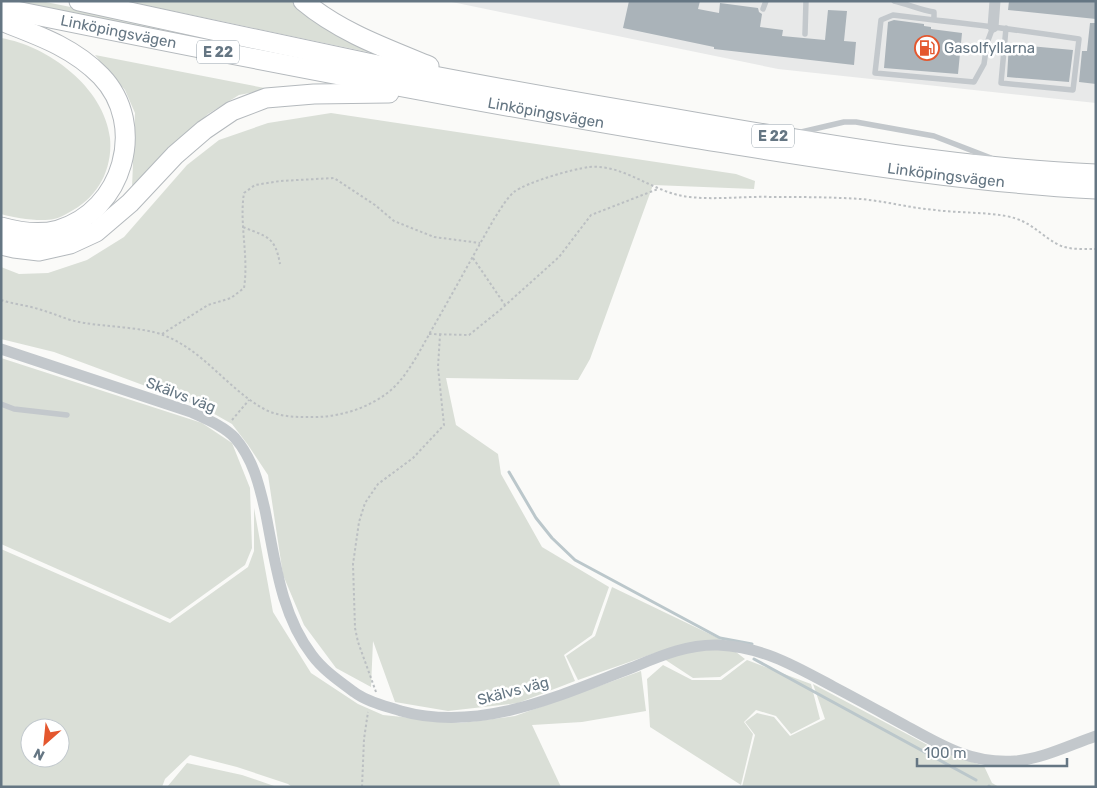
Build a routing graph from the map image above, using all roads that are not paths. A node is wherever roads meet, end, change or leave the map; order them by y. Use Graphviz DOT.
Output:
graph roads {
  1 [pos="79,1"];
  2 [pos="304,1"];
  3 [pos="766,1"];
  4 [pos="806,1"];
  5 [pos="894,1"];
  6 [pos="995,1"];
  7 [pos="1,8"];
  8 [pos="763,9"];
  9 [pos="894,15"];
  10 [pos="934,20"];
  11 [pos="1,21"];
  12 [pos="993,26"];
  13 [pos="1006,28"];
  14 [pos="805,34"];
  15 [pos="468,81"];
  16 [pos="435,94"];
  17 [pos="780,137"];
  18 [pos="1011,168"];
  19 [pos="1085,176"];
  20 [pos="1096,189"];
  21 [pos="1096,196"];
  22 [pos="1,227"];
  23 [pos="1,245"];
  24 [pos="1,348"];
  25 [pos="1,404"];
  26 [pos="67,415"];
  27 [pos="1096,736"];
  1 -- 15 [label="highway, Linköpingsvägen / E 22"];
  2 -- 15 [label="highway"];
  3 -- 8 [label="lane"];
  4 -- 14 [label="lane"];
  5 -- 9 [label="lane"];
  5 -- 10 [label="lane"];
  6 -- 12 [label="street"];
  7 -- 16 [label="highway, Linköpingsvägen / E 22"];
  9 -- 10 [label="lane"];
  9 -- 12 [label="lane"];
  10 -- 12 [label="lane"];
  11 -- 22 [label="highway"];
  12 -- 13 [label="lane"];
  13 -- 13 [label="lane"];
  15 -- 17 [label="highway, Linköpingsvägen / E 22"];
  16 -- 19 [label="highway, Linköpingsvägen / E 22"];
  16 -- 23 [label="highway"];
  17 -- 18 [label="highway, Linköpingsvägen / E 22"];
  17 -- 18 [label="lane"];
  18 -- 19 [label="highway, Linköpingsvägen / E 22"];
  19 -- 20 [label="highway, Linköpingsvägen / E 22"];
  19 -- 21 [label="lane"];
  24 -- 27 [label="street, Skälvs väg"];
  25 -- 26 [label="lane"];
}
